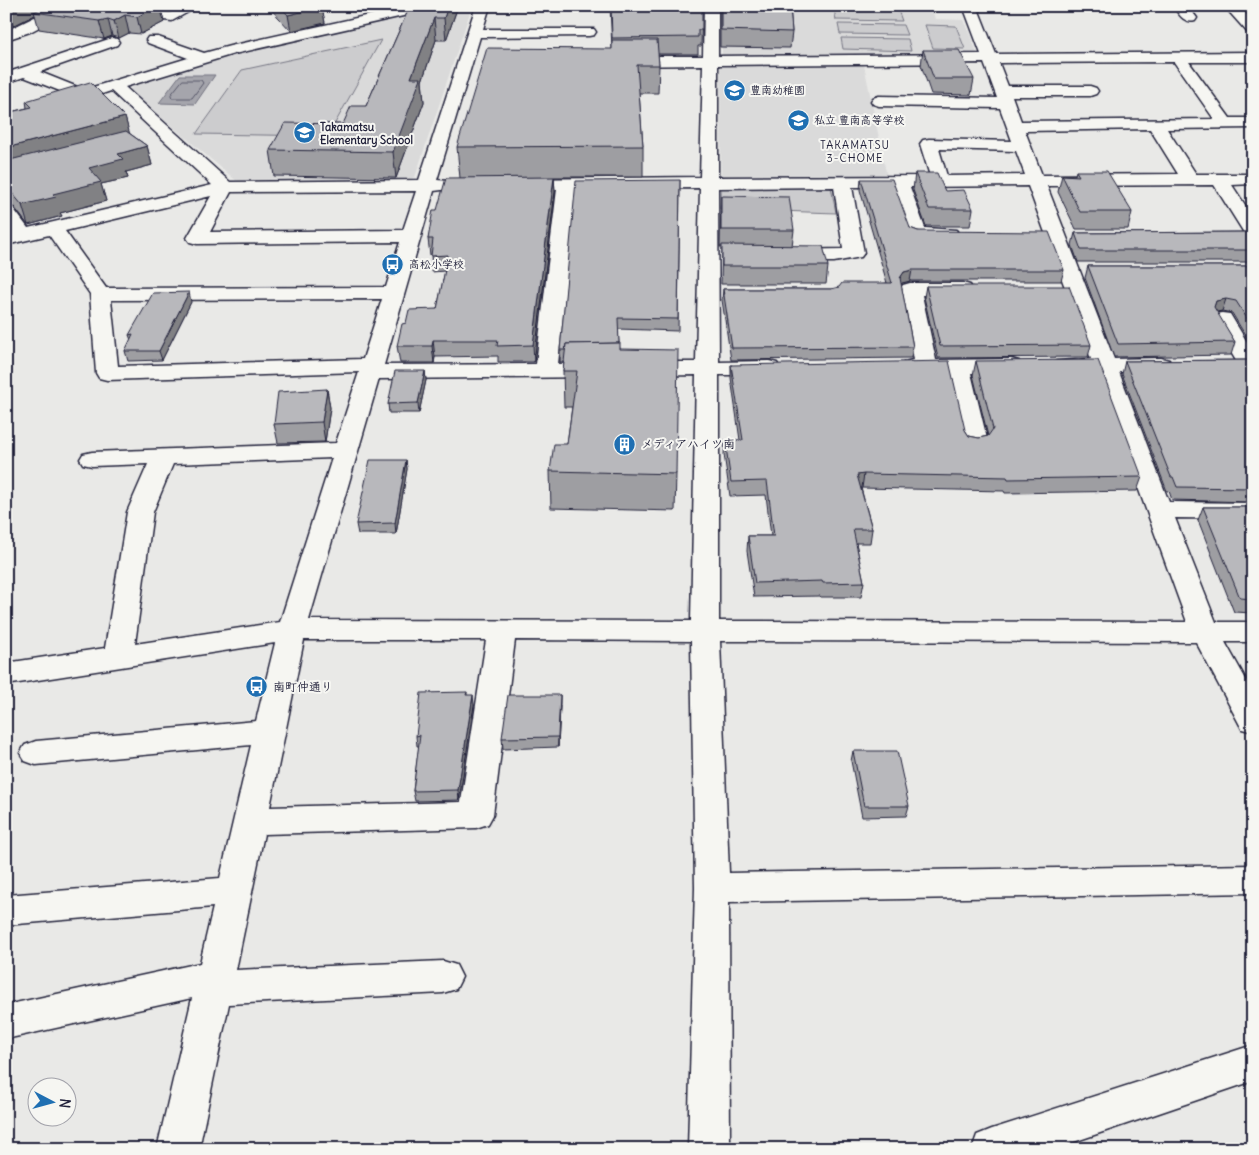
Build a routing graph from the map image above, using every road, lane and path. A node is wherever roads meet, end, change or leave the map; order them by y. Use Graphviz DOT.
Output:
graph roads {
  1 [pos="68,6"];
  2 [pos="77,6"];
  3 [pos="192,6"];
  4 [pos="430,6"];
  5 [pos="483,6"];
  6 [pos="711,6"];
  7 [pos="970,6"];
  8 [pos="1180,6"];
  9 [pos="1232,7"];
  10 [pos="1253,8"];
  11 [pos="142,14"];
  12 [pos="1190,18"];
  13 [pos="1253,30"];
  14 [pos="475,32"];
  15 [pos="589,32"];
  16 [pos="6,36"];
  17 [pos="152,40"];
  18 [pos="1253,57"];
  19 [pos="203,58"];
  20 [pos="1179,58"];
  21 [pos="991,60"];
  22 [pos="603,61"];
  23 [pos="712,61"];
  24 [pos="465,62"];
  25 [pos="485,62"];
  26 [pos="25,72"];
  27 [pos="6,78"];
  28 [pos="114,86"];
  29 [pos="1090,91"];
  30 [pos="84,95"];
  31 [pos="1004,97"];
  32 [pos="878,101"];
  33 [pos="58,103"];
  34 [pos="1225,123"];
  35 [pos="1253,123"];
  36 [pos="1155,124"];
  37 [pos="166,133"];
  38 [pos="1019,136"];
  39 [pos="147,138"];
  40 [pos="1190,179"];
  41 [pos="1219,179"];
  42 [pos="1253,179"];
  43 [pos="1036,180"];
  44 [pos="940,181"];
  45 [pos="842,182"];
  46 [pos="899,182"];
  47 [pos="710,183"];
  48 [pos="497,184"];
  49 [pos="567,184"];
  50 [pos="427,185"];
  51 [pos="457,185"];
  52 [pos="225,187"];
  53 [pos="6,212"];
  54 [pos="54,228"];
  55 [pos="1253,232"];
  56 [pos="965,234"];
  57 [pos="1032,234"];
  58 [pos="412,236"];
  59 [pos="15,237"];
  60 [pos="1066,237"];
  61 [pos="1232,237"];
  62 [pos="1253,237"];
  63 [pos="767,256"];
  64 [pos="978,289"];
  65 [pos="395,293"];
  66 [pos="100,294"];
  67 [pos="1222,318"];
  68 [pos="1220,364"];
  69 [pos="1251,364"];
  70 [pos="1182,365"];
  71 [pos="1105,366"];
  72 [pos="887,367"];
  73 [pos="926,367"];
  74 [pos="958,367"];
  75 [pos="371,368"];
  76 [pos="709,368"];
  77 [pos="788,368"];
  78 [pos="546,370"];
  79 [pos="976,443"];
  80 [pos="347,450"];
  81 [pos="163,457"];
  82 [pos="92,459"];
  83 [pos="1159,510"];
  84 [pos="1253,511"];
  85 [pos="292,630"];
  86 [pos="705,630"];
  87 [pos="502,631"];
  88 [pos="1205,632"];
  89 [pos="1253,632"];
  90 [pos="118,658"];
  91 [pos="6,674"];
  92 [pos="1253,721"];
  93 [pos="268,732"];
  94 [pos="36,753"];
  95 [pos="250,821"];
  96 [pos="1253,879"];
  97 [pos="712,888"];
  98 [pos="235,891"];
  99 [pos="6,910"];
  100 [pos="443,977"];
  101 [pos="215,982"];
  102 [pos="6,1022"];
  103 [pos="1253,1064"];
  104 [pos="178,1149"];
  105 [pos="709,1149"];
  106 [pos="992,1149"];
  1 -- 16 [label="street"];
  2 -- 11 [label="street"];
  3 -- 11 [label="street"];
  4 -- 19 [label="street"];
  5 -- 14 [label="street"];
  6 -- 23 [label="street"];
  7 -- 21 [label="street"];
  8 -- 12 [label="street"];
  9 -- 10 [label="street"];
  9 -- 13 [label="street"];
  11 -- 26 [label="street"];
  14 -- 15 [label="street"];
  14 -- 24 [label="street"];
  17 -- 19 [label="street"];
  18 -- 20 [label="street"];
  19 -- 28 [label="street"];
  20 -- 21 [label="street"];
  20 -- 34 [label="street"];
  21 -- 23 [label="street"];
  21 -- 31 [label="street"];
  22 -- 23 [label="street"];
  23 -- 47 [label="street"];
  24 -- 25 [label="street"];
  24 -- 50 [label="street"];
  26 -- 27 [label="street"];
  26 -- 30 [label="street"];
  28 -- 30 [label="street"];
  28 -- 37 [label="street"];
  29 -- 31 [label="street"];
  30 -- 33 [label="street"];
  31 -- 32 [label="street"];
  31 -- 38 [label="street"];
  34 -- 35 [label="street"];
  34 -- 36 [label="street"];
  36 -- 38 [label="street"];
  36 -- 40 [label="street"];
  37 -- 39 [label="street"];
  37 -- 52 [label="street"];
  38 -- 43 [label="street"];
  38 -- 44 [label="street"];
  40 -- 41 [label="street"];
  40 -- 43 [label="street"];
  41 -- 42 [label="street"];
  41 -- 55 [label="street"];
  43 -- 44 [label="street"];
  43 -- 60 [label="street"];
  44 -- 46 [label="street"];
  45 -- 46 [label="street"];
  45 -- 47 [label="street"];
  45 -- 63 [label="street"];
  46 -- 56 [label="street"];
  47 -- 49 [label="street"];
  47 -- 76 [label="street"];
  48 -- 49 [label="street"];
  49 -- 78 [label="street"];
  50 -- 51 [label="street"];
  50 -- 52 [label="street"];
  50 -- 58 [label="street"];
  52 -- 54 [label="street"];
  52 -- 58 [label="street"];
  53 -- 59 [label="street"];
  54 -- 59 [label="street"];
  54 -- 66 [label="street"];
  57 -- 60 [label="street"];
  58 -- 65 [label="street"];
  60 -- 71 [label="street"];
  61 -- 62 [label="street"];
  64 -- 73 [label="street"];
  65 -- 66 [label="street"];
  65 -- 75 [label="street"];
  66 -- 75 [label="street"];
  67 -- 69 [label="street"];
  68 -- 69 [label="street"];
  70 -- 71 [label="street"];
  71 -- 74 [label="street"];
  71 -- 83 [label="street"];
  72 -- 73 [label="street"];
  73 -- 74 [label="street"];
  74 -- 79 [label="street"];
  75 -- 78 [label="street"];
  75 -- 80 [label="street"];
  76 -- 77 [label="street"];
  76 -- 78 [label="street"];
  76 -- 86 [label="street"];
  80 -- 81 [label="street"];
  80 -- 85 [label="street"];
  81 -- 82 [label="street"];
  81 -- 90 [label="street"];
  83 -- 84 [label="street"];
  83 -- 88 [label="street"];
  85 -- 87 [label="street"];
  85 -- 90 [label="street"];
  85 -- 93 [label="street"];
  86 -- 87 [label="street"];
  86 -- 88 [label="street"];
  86 -- 97 [label="street"];
  87 -- 95 [label="street"];
  88 -- 89 [label="street"];
  88 -- 92 [label="street"];
  90 -- 91 [label="street"];
  93 -- 94 [label="street"];
  93 -- 95 [label="street"];
  95 -- 98 [label="street"];
  96 -- 97 [label="street"];
  97 -- 105 [label="street"];
  98 -- 99 [label="street"];
  98 -- 101 [label="street"];
  100 -- 101 [label="street"];
  101 -- 102 [label="street"];
  101 -- 104 [label="street"];
  103 -- 106 [label="street"];
}
